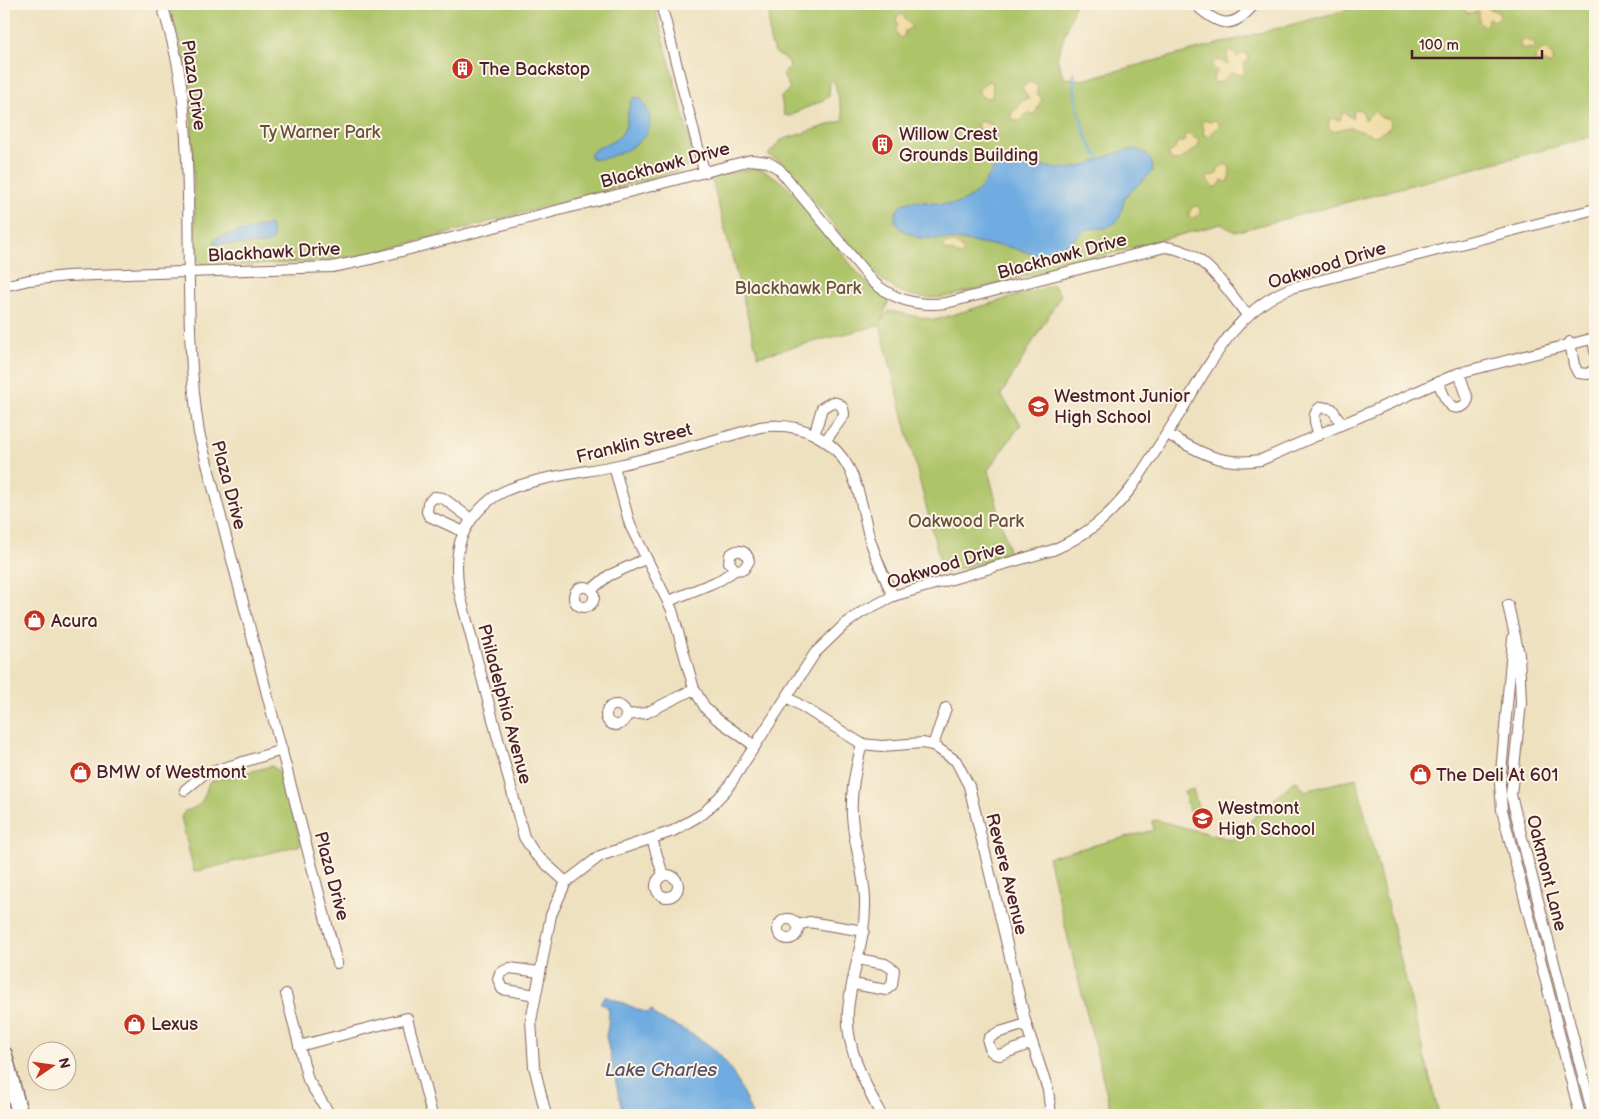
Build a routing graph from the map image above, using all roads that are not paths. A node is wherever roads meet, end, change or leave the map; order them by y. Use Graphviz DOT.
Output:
graph roads {
  1 [pos="162,4"];
  2 [pos="661,4"];
  3 [pos="1195,4"];
  4 [pos="1254,4"];
  5 [pos="704,172"];
  6 [pos="1595,209"];
  7 [pos="189,272"];
  8 [pos="4,286"];
  9 [pos="1247,315"];
  10 [pos="1594,338"];
  11 [pos="1570,342"];
  12 [pos="1595,351"];
  13 [pos="1595,369"];
  14 [pos="1458,373"];
  15 [pos="1438,382"];
  16 [pos="1342,424"];
  17 [pos="814,432"];
  18 [pos="1167,434"];
  19 [pos="1319,435"];
  20 [pos="826,440"];
  21 [pos="614,466"];
  22 [pos="471,519"];
  23 [pos="464,532"];
  24 [pos="645,559"];
  25 [pos="735,570"];
  26 [pos="592,590"];
  27 [pos="893,596"];
  28 [pos="669,601"];
  29 [pos="1508,604"];
  30 [pos="1513,634"];
  31 [pos="694,689"];
  32 [pos="786,697"];
  33 [pos="946,708"];
  34 [pos="626,715"];
  35 [pos="862,744"];
  36 [pos="933,745"];
  37 [pos="756,746"];
  38 [pos="282,750"];
  39 [pos="185,790"];
  40 [pos="652,839"];
  41 [pos="664,875"];
  42 [pos="566,882"];
  43 [pos="798,925"];
  44 [pos="864,931"];
  45 [pos="858,959"];
  46 [pos="337,963"];
  47 [pos="539,972"];
  48 [pos="853,984"];
  49 [pos="286,994"];
  50 [pos="535,995"];
  51 [pos="1026,1024"];
  52 [pos="1032,1043"];
  53 [pos="299,1046"];
  54 [pos="4,1054"];
  55 [pos="8,1088"];
  56 [pos="20,1115"];
  57 [pos="330,1115"];
  58 [pos="432,1115"];
  59 [pos="546,1115"];
  60 [pos="881,1115"];
  61 [pos="1050,1115"];
  62 [pos="1580,1115"];
  63 [pos="1593,1115"];
  1 -- 7 [label="street, Plaza Drive"];
  2 -- 5 [label="street"];
  3 -- 4 [label="street"];
  5 -- 7 [label="street, Blackhawk Drive"];
  5 -- 9 [label="street, Blackhawk Drive"];
  6 -- 9 [label="street, Oakwood Drive"];
  7 -- 8 [label="street, Blackhawk Drive"];
  7 -- 38 [label="street, Plaza Drive"];
  9 -- 18 [label="street, Oakwood Drive"];
  10 -- 11 [label="street"];
  10 -- 12 [label="street"];
  11 -- 13 [label="street"];
  11 -- 14 [label="street"];
  14 -- 15 [label="street"];
  14 -- 15 [label="street"];
  15 -- 16 [label="street"];
  16 -- 19 [label="street"];
  16 -- 19 [label="street"];
  17 -- 20 [label="street"];
  17 -- 20 [label="street"];
  17 -- 21 [label="street, Franklin Street"];
  18 -- 19 [label="street"];
  18 -- 27 [label="street, Oakwood Drive"];
  20 -- 27 [label="street"];
  21 -- 22 [label="street, Franklin Street"];
  21 -- 24 [label="street"];
  22 -- 23 [label="street, Philadelphia Avenue"];
  22 -- 23 [label="street"];
  23 -- 42 [label="street, Philadelphia Avenue"];
  24 -- 26 [label="street"];
  24 -- 28 [label="street"];
  25 -- 28 [label="street"];
  27 -- 32 [label="street, Oakwood Drive"];
  28 -- 31 [label="street"];
  29 -- 30 [label="street, Oakmont Lane"];
  30 -- 62 [label="street, Oakmont Lane"];
  30 -- 63 [label="street, Oakmont Lane"];
  31 -- 34 [label="street"];
  31 -- 37 [label="street"];
  32 -- 35 [label="street"];
  32 -- 37 [label="street, Oakwood Drive"];
  33 -- 36 [label="street"];
  35 -- 36 [label="street"];
  35 -- 44 [label="street"];
  36 -- 51 [label="street, Revere Avenue"];
  37 -- 40 [label="street, Oakwood Drive"];
  38 -- 39 [label="street"];
  38 -- 46 [label="street, Plaza Drive"];
  40 -- 41 [label="street"];
  40 -- 42 [label="street, Oakwood Drive"];
  42 -- 47 [label="street, Oakwood Drive"];
  43 -- 44 [label="street"];
  44 -- 45 [label="street"];
  45 -- 48 [label="street"];
  45 -- 48 [label="street"];
  47 -- 50 [label="street, Oakwood Drive"];
  47 -- 50 [label="street"];
  48 -- 60 [label="street"];
  49 -- 53 [label="street"];
  50 -- 59 [label="street, Oakwood Drive"];
  51 -- 52 [label="street, Revere Avenue"];
  51 -- 52 [label="street"];
  52 -- 61 [label="street, Revere Avenue"];
  53 -- 57 [label="street"];
  53 -- 58 [label="street"];
  54 -- 55 [label="main road"];
  55 -- 56 [label="main road"];
}
